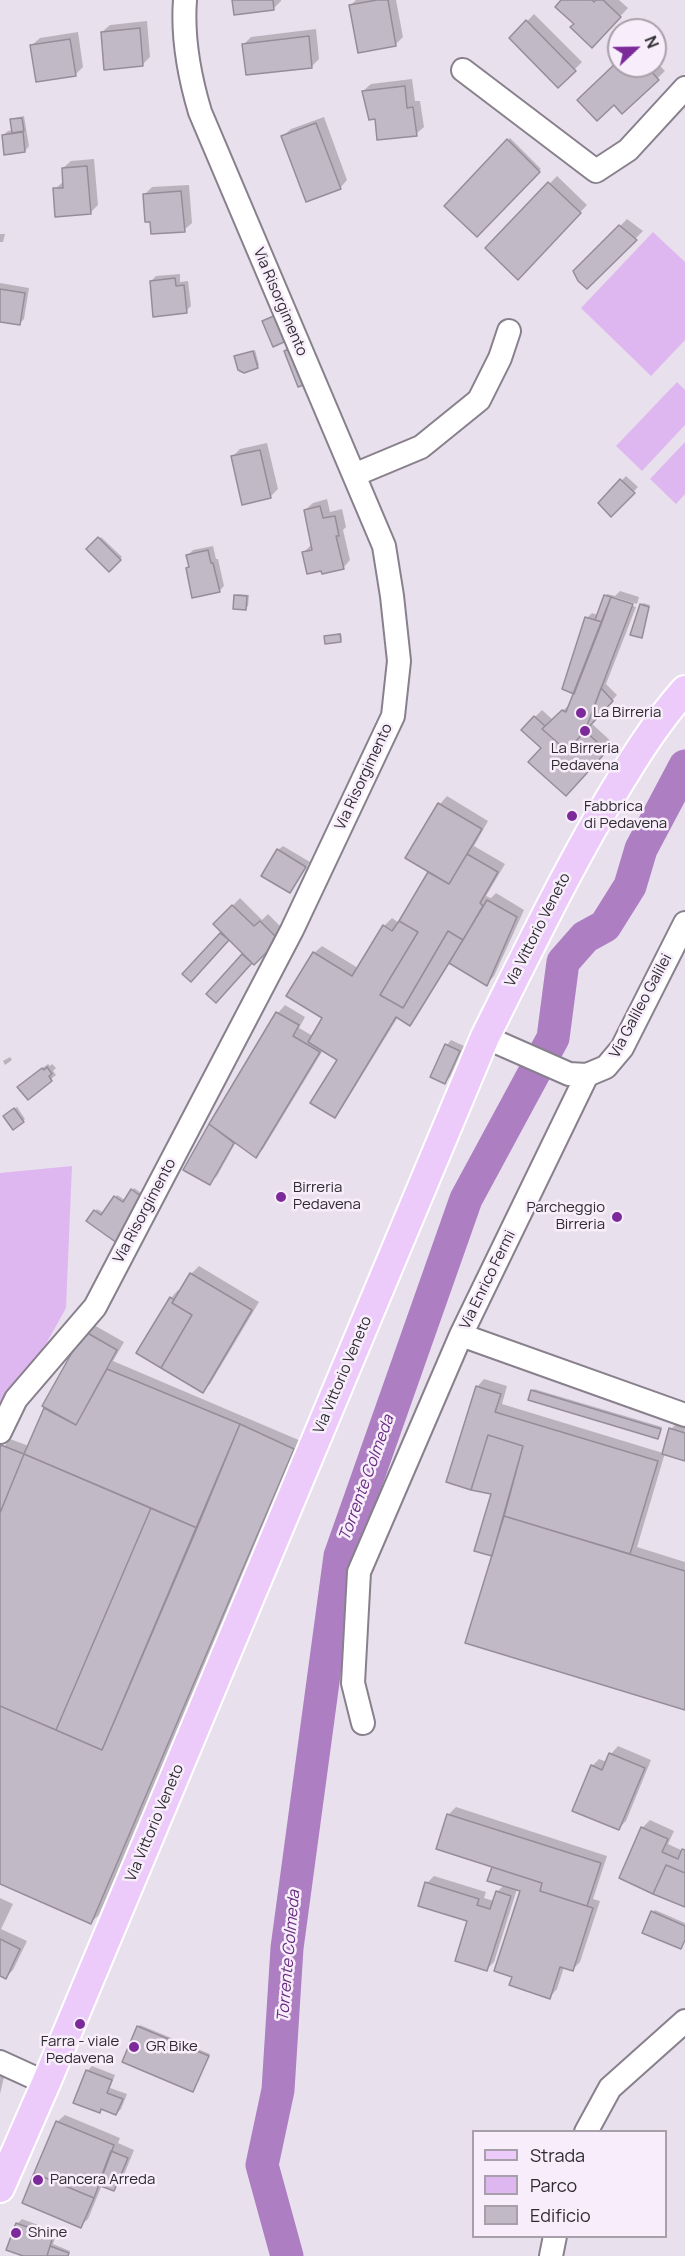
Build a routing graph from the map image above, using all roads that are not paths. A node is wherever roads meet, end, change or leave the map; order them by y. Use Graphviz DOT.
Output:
graph roads {
  1 [pos="185,0"];
  2 [pos="463,70"];
  3 [pos="685,88"];
  4 [pos="509,332"];
  5 [pos="354,476"];
  6 [pos="685,690"];
  7 [pos="685,923"];
  8 [pos="485,1037"];
  9 [pos="578,1075"];
  10 [pos="461,1335"];
  11 [pos="685,1415"];
  12 [pos="0,1432"];
  13 [pos="363,1723"];
  14 [pos="685,2021"];
  15 [pos="0,2062"];
  16 [pos="46,2083"];
  17 [pos="587,2130"];
  18 [pos="0,2188"];
  19 [pos="555,2238"];
  20 [pos="551,2256"];
  1 -- 5 [label="street, Via Risorgimento"];
  2 -- 3 [label="street"];
  4 -- 5 [label="street"];
  5 -- 12 [label="street, Via Risorgimento"];
  6 -- 8 [label="main road, Via Vittorio Veneto"];
  7 -- 9 [label="street, Via Galileo Galilei"];
  8 -- 9 [label="street"];
  8 -- 16 [label="main road, Via Vittorio Veneto"];
  9 -- 10 [label="street, Via Enrico Fermi"];
  10 -- 11 [label="street, Via Enrico Fermi"];
  10 -- 13 [label="street"];
  14 -- 17 [label="street"];
  15 -- 16 [label="street"];
  16 -- 18 [label="main road, Via Vittorio Veneto"];
  19 -- 20 [label="street"];
}
